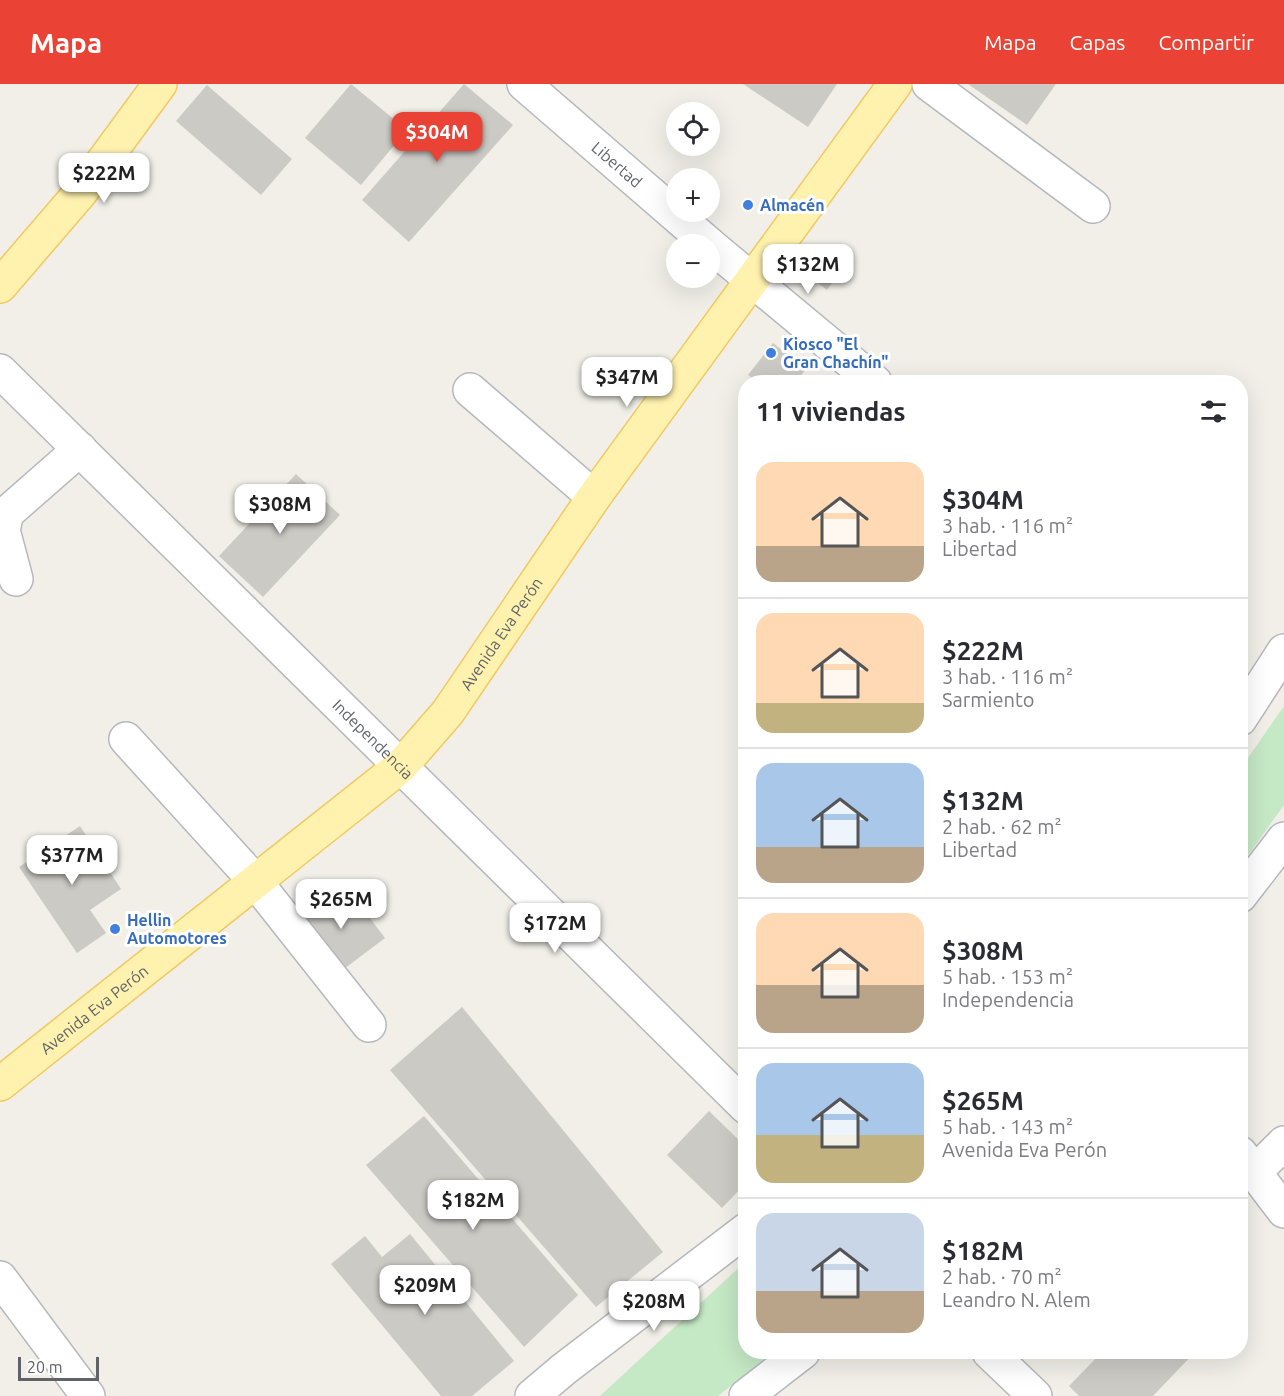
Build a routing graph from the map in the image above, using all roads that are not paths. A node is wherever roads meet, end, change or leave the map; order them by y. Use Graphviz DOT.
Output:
graph roads {
  1 [pos="160,84"];
  2 [pos="524,84"];
  3 [pos="895,84"];
  4 [pos="929,84"];
  5 [pos="1093,206"];
  6 [pos="696,234"];
  7 [pos="720,255"];
  8 [pos="750,281"];
  9 [pos="0,286"];
  10 [pos="0,371"];
  11 [pos="866,375"];
  12 [pos="470,390"];
  13 [pos="80,449"];
  14 [pos="594,497"];
  15 [pos="16,579"];
  16 [pos="1284,651"];
  17 [pos="1248,696"];
  18 [pos="126,739"];
  19 [pos="401,766"];
  20 [pos="1284,839"];
  21 [pos="255,881"];
  22 [pos="1248,886"];
  23 [pos="369,1025"];
  24 [pos="0,1084"];
  25 [pos="738,1099"];
  26 [pos="1284,1143"];
  27 [pos="1248,1162"];
  28 [pos="1284,1211"];
  29 [pos="738,1236"];
  30 [pos="0,1278"];
  31 [pos="794,1359"];
  32 [pos="996,1359"];
  33 [pos="88,1396"];
  34 [pos="532,1396"];
  35 [pos="746,1396"];
  36 [pos="1035,1396"];
  1 -- 9 [label="main road"];
  2 -- 6 [label="street, Libertad"];
  3 -- 8 [label="main road, Avenida Eva Perón"];
  4 -- 5 [label="street"];
  7 -- 8 [label="street, Libertad"];
  8 -- 11 [label="street, Libertad"];
  8 -- 14 [label="main road, Avenida Eva Perón"];
  10 -- 13 [label="street, Independencia"];
  12 -- 14 [label="street"];
  13 -- 15 [label="street"];
  13 -- 19 [label="street, Independencia"];
  14 -- 19 [label="main road, Avenida Eva Perón"];
  16 -- 17 [label="street"];
  18 -- 21 [label="street"];
  19 -- 21 [label="main road, Avenida Eva Perón"];
  19 -- 25 [label="street, Independencia"];
  20 -- 22 [label="street"];
  21 -- 23 [label="street"];
  21 -- 24 [label="main road, Avenida Eva Perón"];
  26 -- 27 [label="street"];
  27 -- 28 [label="street"];
  29 -- 34 [label="street"];
  30 -- 33 [label="street"];
  31 -- 35 [label="street"];
  32 -- 36 [label="street"];
}
